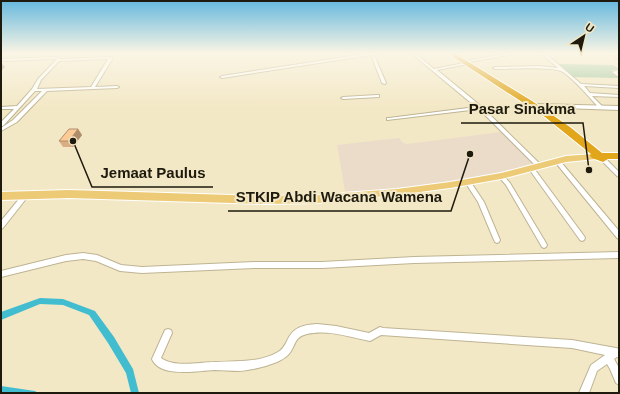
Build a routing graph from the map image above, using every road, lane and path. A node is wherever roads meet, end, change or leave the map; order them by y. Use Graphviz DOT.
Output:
graph roads {
  1 [pos="47,71"];
  2 [pos="103,71"];
  3 [pos="258,71"];
  4 [pos="378,71"];
  5 [pos="435,71"];
  6 [pos="481,71"];
  7 [pos="564,71"];
  8 [pos="222,77"];
  9 [pos="384,83"];
  10 [pos="580,85"];
  11 [pos="619,86"];
  12 [pos="117,87"];
  13 [pos="92,88"];
  14 [pos="34,90"];
  15 [pos="45,90"];
  16 [pos="589,94"];
  17 [pos="377,96"];
  18 [pos="619,96"];
  19 [pos="343,98"];
  20 [pos="535,106"];
  21 [pos="18,107"];
  22 [pos="1,108"];
  23 [pos="480,108"];
  24 [pos="602,108"];
  25 [pos="619,108"];
  26 [pos="388,119"];
  27 [pos="1,125"];
  28 [pos="1,130"];
  29 [pos="619,156"];
  30 [pos="598,157"];
  31 [pos="619,159"];
  32 [pos="558,162"];
  33 [pos="535,167"];
  34 [pos="619,175"];
  35 [pos="501,176"];
  36 [pos="468,182"];
  37 [pos="26,195"];
  38 [pos="1,196"];
  39 [pos="1,226"];
  40 [pos="619,236"];
  41 [pos="582,238"];
  42 [pos="497,240"];
  43 [pos="544,246"];
  44 [pos="619,255"];
  45 [pos="1,274"];
  46 [pos="168,333"];
  47 [pos="618,352"];
  48 [pos="608,358"];
  49 [pos="619,380"];
  50 [pos="584,393"];
  1 -- 14 [label="street"];
  2 -- 13 [label="street"];
  3 -- 8 [label="street"];
  4 -- 9 [label="street"];
  5 -- 23 [label="street"];
  6 -- 20 [label="highway"];
  7 -- 10 [label="street"];
  10 -- 11 [label="street"];
  10 -- 16 [label="street"];
  12 -- 13 [label="street"];
  13 -- 15 [label="street"];
  14 -- 15 [label="street"];
  14 -- 21 [label="street"];
  15 -- 28 [label="street"];
  16 -- 18 [label="street"];
  16 -- 24 [label="street"];
  17 -- 19 [label="street"];
  20 -- 24 [label="main road"];
  20 -- 30 [label="highway"];
  21 -- 22 [label="street"];
  21 -- 27 [label="street"];
  23 -- 26 [label="street"];
  23 -- 33 [label="street"];
  24 -- 25 [label="main road"];
  29 -- 30 [label="highway"];
  30 -- 31 [label="highway"];
  30 -- 32 [label="main road"];
  30 -- 34 [label="street"];
  32 -- 33 [label="main road"];
  32 -- 40 [label="street"];
  33 -- 35 [label="main road"];
  33 -- 41 [label="street"];
  35 -- 36 [label="main road"];
  35 -- 43 [label="street"];
  36 -- 37 [label="main road"];
  36 -- 42 [label="street"];
  37 -- 38 [label="main road"];
  37 -- 39 [label="street"];
  44 -- 45 [label="street"];
  46 -- 47 [label="street"];
  47 -- 48 [label="street"];
  48 -- 49 [label="street"];
  48 -- 50 [label="street"];
}
